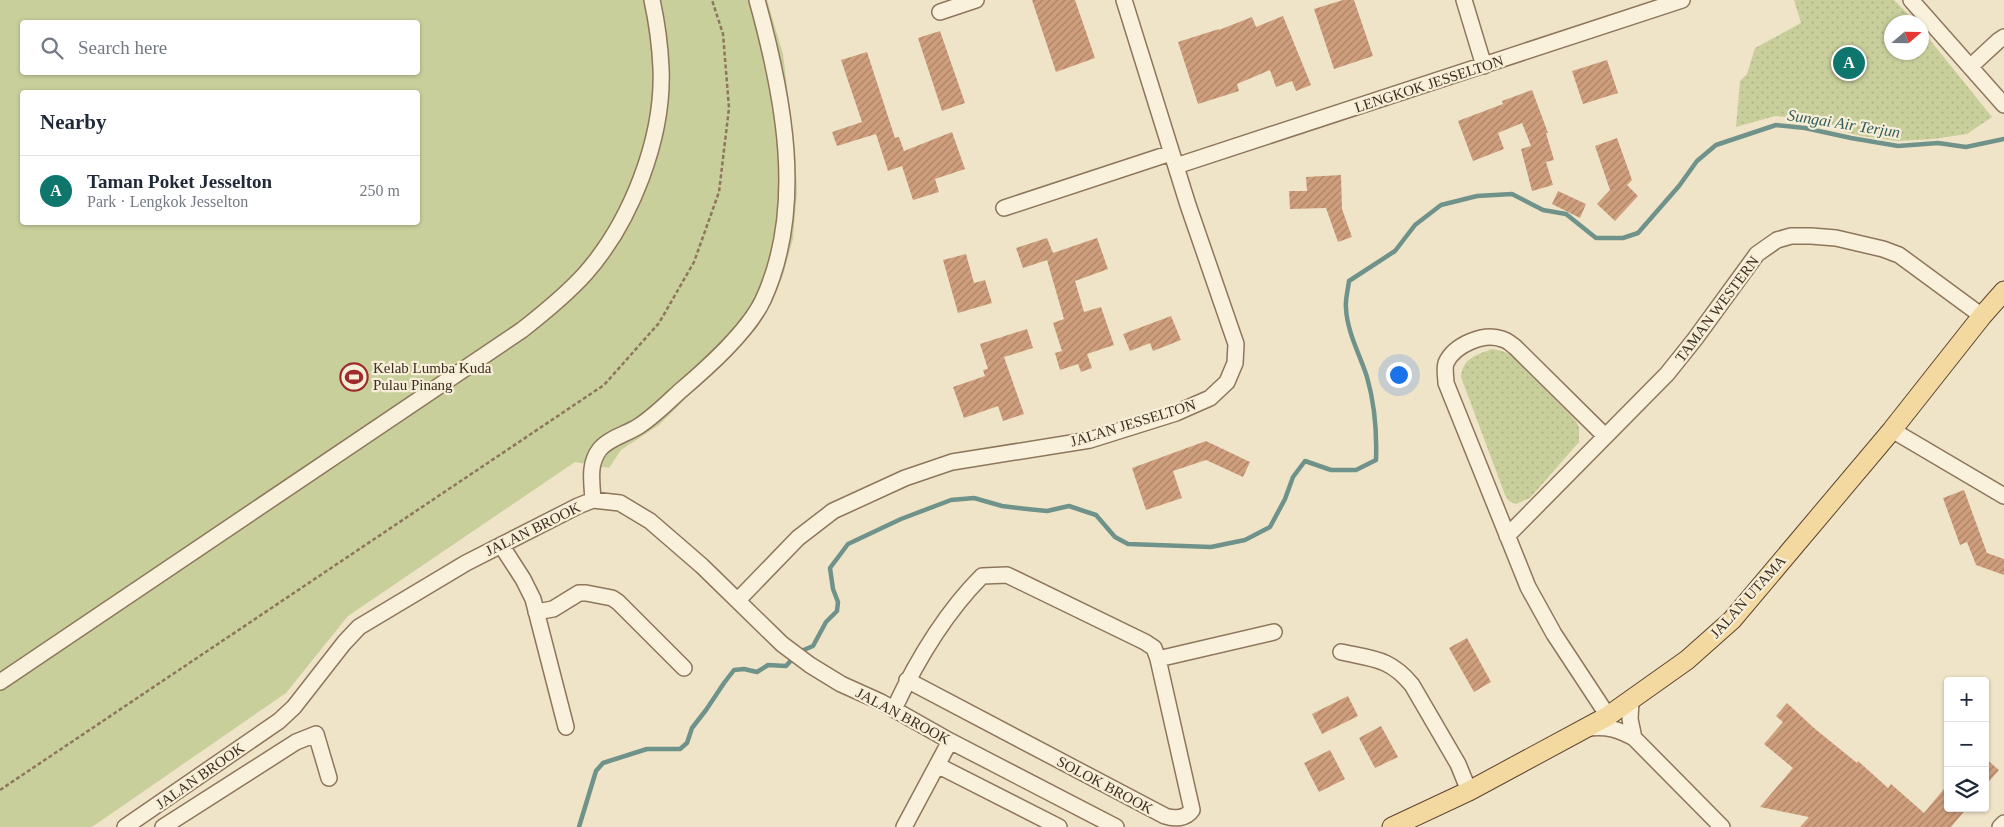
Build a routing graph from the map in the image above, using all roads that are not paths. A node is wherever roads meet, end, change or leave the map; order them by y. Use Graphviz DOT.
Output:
graph roads {
  1 [pos="652,0"];
  2 [pos="757,0"];
  3 [pos="976,0"];
  4 [pos="1124,0"];
  5 [pos="1464,0"];
  6 [pos="1682,0"];
  7 [pos="1913,1"];
  8 [pos="940,12"];
  9 [pos="2004,37"];
  10 [pos="1484,66"];
  11 [pos="1970,67"];
  12 [pos="2004,105"];
  13 [pos="1174,160"];
  14 [pos="1004,208"];
  15 [pos="2004,291"];
  16 [pos="1982,316"];
  17 [pos="1892,430"];
  18 [pos="1605,436"];
  19 [pos="2004,496"];
  20 [pos="593,500"];
  21 [pos="1507,536"];
  22 [pos="501,545"];
  23 [pos="738,600"];
  24 [pos="536,612"];
  25 [pos="1274,632"];
  26 [pos="1341,652"];
  27 [pos="1158,659"];
  28 [pos="684,668"];
  29 [pos="907,680"];
  30 [pos="0,682"];
  31 [pos="1631,701"];
  32 [pos="894,709"];
  33 [pos="1608,716"];
  34 [pos="566,727"];
  35 [pos="1586,728"];
  36 [pos="1634,738"];
  37 [pos="950,741"];
  38 [pos="937,765"];
  39 [pos="330,778"];
  40 [pos="1469,791"];
  41 [pos="2004,823"];
  42 [pos="125,827"];
  43 [pos="163,827"];
  44 [pos="904,827"];
  45 [pos="1059,827"];
  46 [pos="1116,827"];
  47 [pos="1392,827"];
  48 [pos="1722,827"];
  49 [pos="2000,827"];
  1 -- 30 [label="street"];
  2 -- 20 [label="street"];
  3 -- 8 [label="street"];
  4 -- 13 [label="street, JALAN JESSELTON"];
  5 -- 10 [label="street"];
  6 -- 10 [label="street, LENGKOK JESSELTON"];
  7 -- 11 [label="street"];
  9 -- 11 [label="street"];
  10 -- 13 [label="street, LENGKOK JESSELTON"];
  11 -- 12 [label="street"];
  13 -- 14 [label="street, LENGKOK JESSELTON"];
  13 -- 23 [label="street, JALAN JESSELTON"];
  15 -- 16 [label="main road, JALAN UTAMA"];
  16 -- 17 [label="main road, JALAN UTAMA"];
  16 -- 18 [label="street, TAMAN WESTERN"];
  17 -- 19 [label="street"];
  17 -- 31 [label="main road, JALAN UTAMA"];
  18 -- 21 [label="street, TAMAN WESTERN"];
  18 -- 21 [label="street"];
  20 -- 22 [label="street, JALAN BROOK"];
  20 -- 23 [label="street, JALAN BROOK"];
  21 -- 33 [label="street"];
  22 -- 24 [label="street"];
  22 -- 42 [label="street, JALAN BROOK"];
  23 -- 32 [label="street, JALAN BROOK"];
  24 -- 28 [label="street"];
  24 -- 34 [label="street"];
  25 -- 27 [label="street"];
  26 -- 40 [label="street"];
  27 -- 29 [label="street, SOLOK BROOK"];
  27 -- 29 [label="street, SOLOK BROOK"];
  29 -- 32 [label="street, SOLOK BROOK"];
  31 -- 33 [label="main road, JALAN UTAMA"];
  31 -- 36 [label="street"];
  32 -- 37 [label="street, JALAN BROOK"];
  33 -- 35 [label="main road, JALAN UTAMA"];
  35 -- 36 [label="street"];
  35 -- 40 [label="main road, JALAN UTAMA"];
  36 -- 48 [label="street"];
  37 -- 38 [label="street"];
  37 -- 46 [label="street, JALAN BROOK"];
  38 -- 44 [label="street"];
  38 -- 45 [label="street"];
  39 -- 43 [label="street"];
  40 -- 47 [label="main road, JALAN UTAMA"];
  41 -- 49 [label="street"];
}
